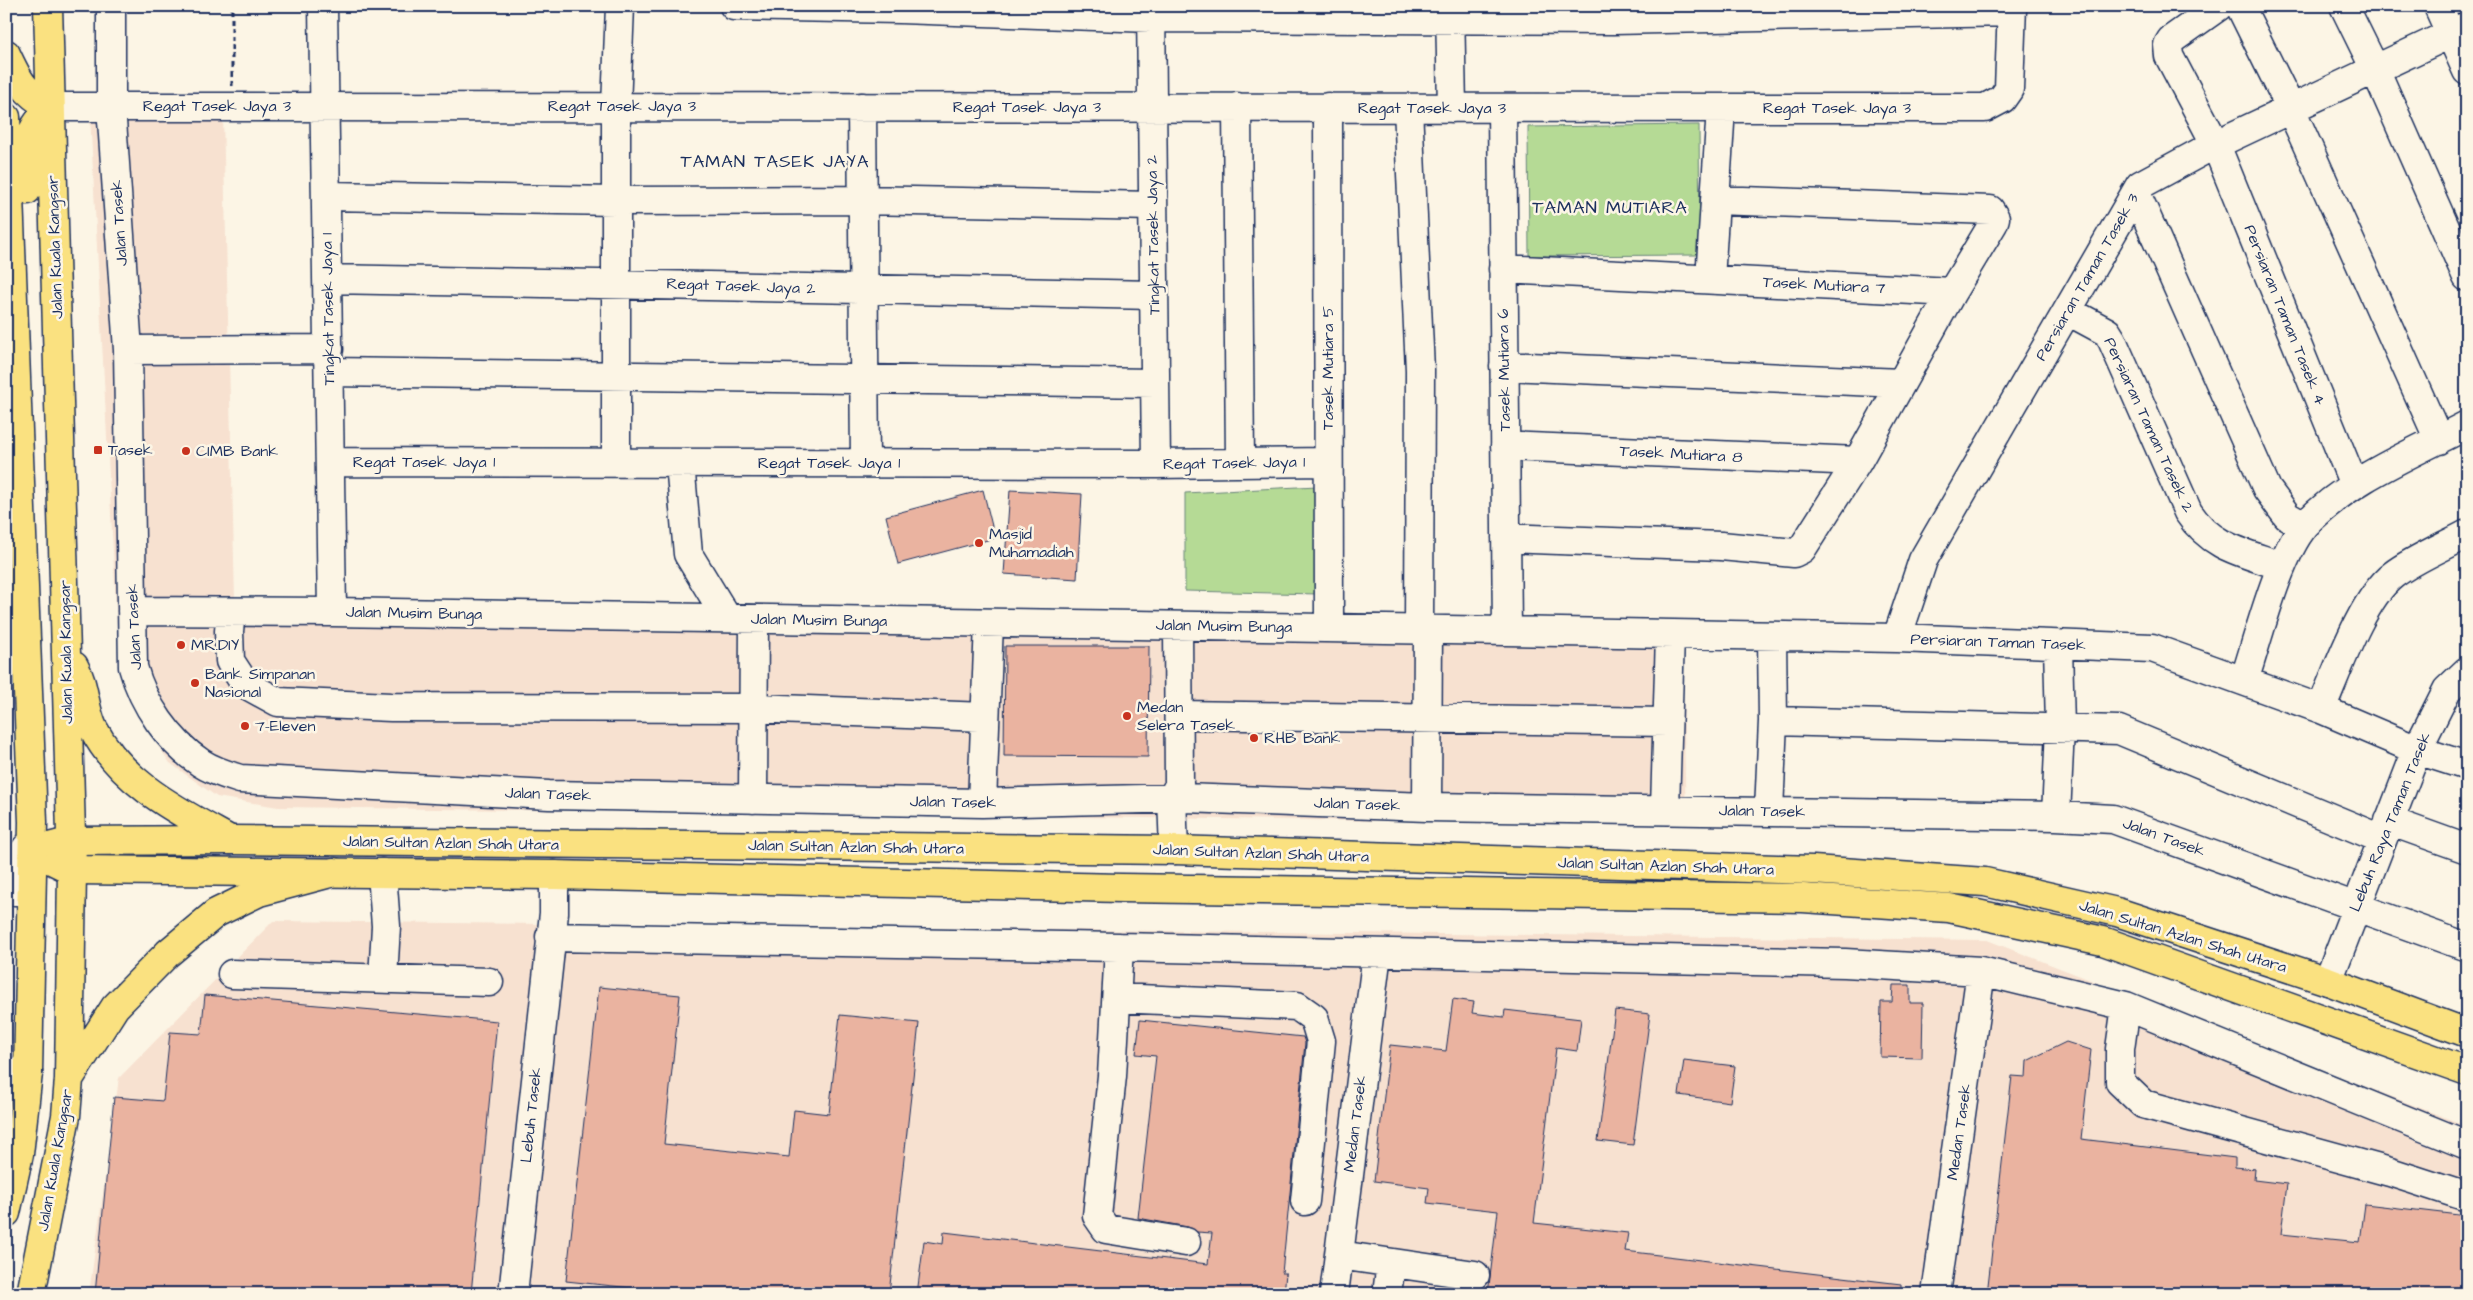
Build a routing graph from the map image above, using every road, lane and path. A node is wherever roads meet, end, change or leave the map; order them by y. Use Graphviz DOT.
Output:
graph roads {
  1 [pos="40,6"];
  2 [pos="48,6"];
  3 [pos="111,6"];
  4 [pos="232,6"];
  5 [pos="323,6"];
  6 [pos="620,6"];
  7 [pos="734,6"];
  8 [pos="2219,6"];
  9 [pos="2240,6"];
  10 [pos="2344,6"];
  11 [pos="2438,6"];
  12 [pos="2012,9"];
  13 [pos="1151,12"];
  14 [pos="1450,13"];
  15 [pos="2458,30"];
  16 [pos="48,36"];
  17 [pos="6,54"];
  18 [pos="2376,69"];
  19 [pos="2467,71"];
  20 [pos="50,106"];
  21 [pos="111,106"];
  22 [pos="232,106"];
  23 [pos="325,106"];
  24 [pos="616,106"];
  25 [pos="862,107"];
  26 [pos="1152,107"];
  27 [pos="1237,107"];
  28 [pos="1328,108"];
  29 [pos="1408,108"];
  30 [pos="1452,108"];
  31 [pos="1502,108"];
  32 [pos="1721,108"];
  33 [pos="2291,109"];
  34 [pos="6,117"];
  35 [pos="2216,145"];
  36 [pos="2136,193"];
  37 [pos="326,196"];
  38 [pos="863,200"];
  39 [pos="1715,200"];
  40 [pos="616,201"];
  41 [pos="1153,206"];
  42 [pos="1503,269"];
  43 [pos="2467,277"];
  44 [pos="327,279"];
  45 [pos="1710,279"];
  46 [pos="616,283"];
  47 [pos="864,290"];
  48 [pos="1952,292"];
  49 [pos="1154,295"];
  50 [pos="2068,311"];
  51 [pos="128,350"];
  52 [pos="16,360"];
  53 [pos="329,360"];
  54 [pos="1504,366"];
  55 [pos="616,374"];
  56 [pos="865,379"];
  57 [pos="1155,382"];
  58 [pos="1901,383"];
  59 [pos="2467,426"];
  60 [pos="2439,440"];
  61 [pos="1505,446"];
  62 [pos="330,462"];
  63 [pos="616,462"];
  64 [pos="1328,462"];
  65 [pos="1858,462"];
  66 [pos="680,463"];
  67 [pos="865,463"];
  68 [pos="1240,463"];
  69 [pos="1156,464"];
  70 [pos="2354,485"];
  71 [pos="2304,526"];
  72 [pos="2467,534"];
  73 [pos="1506,538"];
  74 [pos="15,564"];
  75 [pos="2282,566"];
  76 [pos="132,611"];
  77 [pos="231,612"];
  78 [pos="332,612"];
  79 [pos="726,618"];
  80 [pos="754,619"];
  81 [pos="988,623"];
  82 [pos="1178,626"];
  83 [pos="1329,628"];
  84 [pos="1424,630"];
  85 [pos="1507,631"];
  86 [pos="1670,634"];
  87 [pos="1772,636"];
  88 [pos="1897,638"];
  89 [pos="16,643"];
  90 [pos="2058,645"];
  91 [pos="65,649"];
  92 [pos="2467,671"];
  93 [pos="2244,681"];
  94 [pos="753,708"];
  95 [pos="2320,709"];
  96 [pos="1179,715"];
  97 [pos="985,718"];
  98 [pos="1428,720"];
  99 [pos="1773,721"];
  100 [pos="1667,722"];
  101 [pos="2060,728"];
  102 [pos="2417,750"];
  103 [pos="2467,766"];
  104 [pos="1179,794"];
  105 [pos="753,799"];
  106 [pos="982,803"];
  107 [pos="1426,807"];
  108 [pos="1665,809"];
  109 [pos="1769,811"];
  110 [pos="2056,816"];
  111 [pos="2386,830"];
  112 [pos="230,840"];
  113 [pos="72,842"];
  114 [pos="33,844"];
  115 [pos="2467,849"];
  116 [pos="1182,854"];
  117 [pos="72,870"];
  118 [pos="334,872"];
  119 [pos="382,873"];
  120 [pos="554,875"];
  121 [pos="1122,888"];
  122 [pos="6,891"];
  123 [pos="1279,891"];
  124 [pos="2356,906"];
  125 [pos="550,937"];
  126 [pos="1119,947"];
  127 [pos="2467,947"];
  128 [pos="1377,954"];
  129 [pos="1981,971"];
  130 [pos="232,974"];
  131 [pos="383,978"];
  132 [pos="2328,981"];
  133 [pos="489,982"];
  134 [pos="1118,998"];
  135 [pos="2126,1006"];
  136 [pos="2467,1033"];
  137 [pos="2467,1071"];
  138 [pos="17,1072"];
  139 [pos="69,1079"];
  140 [pos="2466,1142"];
  141 [pos="2467,1196"];
  142 [pos="1304,1201"];
  143 [pos="6,1213"];
  144 [pos="42,1230"];
  145 [pos="1186,1242"];
  146 [pos="1339,1255"];
  147 [pos="1390,1263"];
  148 [pos="1475,1275"];
  149 [pos="18,1294"];
  150 [pos="31,1294"];
  151 [pos="512,1294"];
  152 [pos="1334,1294"];
  153 [pos="1387,1294"];
  154 [pos="1936,1294"];
  1 -- 16 [label="main road"];
  2 -- 16 [label="main road, Jalan Kuala Kangsar"];
  3 -- 21 [label="street, Jalan Tasek"];
  4 -- 22 [label="path"];
  5 -- 23 [label="street, Tingkat Tasek Jaya 1"];
  6 -- 24 [label="street"];
  7 -- 13 [label="street"];
  8 -- 35 [label="street, Persiaran Taman Tasek 4"];
  9 -- 33 [label="street"];
  10 -- 18 [label="street"];
  11 -- 15 [label="street"];
  12 -- 14 [label="street"];
  12 -- 32 [label="street, Regat Tasek Jaya 3"];
  13 -- 14 [label="street"];
  13 -- 26 [label="street, Tingkat Tasek Jaya 2"];
  14 -- 30 [label="street"];
  15 -- 18 [label="street, Persiaran Taman Tasek 3"];
  15 -- 19 [label="street"];
  16 -- 20 [label="main road, Jalan Kuala Kangsar"];
  17 -- 20 [label="main road"];
  18 -- 33 [label="street, Persiaran Taman Tasek 3"];
  18 -- 43 [label="street"];
  20 -- 21 [label="street, Regat Tasek Jaya 3"];
  20 -- 52 [label="main road"];
  20 -- 91 [label="main road, Jalan Kuala Kangsar"];
  21 -- 22 [label="street, Regat Tasek Jaya 3"];
  21 -- 51 [label="street, Jalan Tasek"];
  22 -- 23 [label="street, Regat Tasek Jaya 3"];
  23 -- 24 [label="street, Regat Tasek Jaya 3"];
  23 -- 37 [label="street, Tingkat Tasek Jaya 1"];
  24 -- 25 [label="street, Regat Tasek Jaya 3"];
  24 -- 40 [label="street"];
  25 -- 26 [label="street, Regat Tasek Jaya 3"];
  25 -- 38 [label="street"];
  26 -- 27 [label="street, Regat Tasek Jaya 3"];
  26 -- 41 [label="street, Tingkat Tasek Jaya 2"];
  27 -- 28 [label="street, Regat Tasek Jaya 3"];
  27 -- 68 [label="street"];
  28 -- 29 [label="street, Regat Tasek Jaya 3"];
  28 -- 64 [label="street, Tasek Mutiara 5"];
  29 -- 30 [label="street, Regat Tasek Jaya 3"];
  29 -- 84 [label="street"];
  30 -- 31 [label="street, Regat Tasek Jaya 3"];
  31 -- 32 [label="street, Regat Tasek Jaya 3"];
  31 -- 42 [label="street, Tasek Mutiara 6"];
  32 -- 39 [label="street"];
  33 -- 35 [label="street, Persiaran Taman Tasek 3"];
  33 -- 60 [label="street"];
  34 -- 52 [label="main road"];
  35 -- 36 [label="street, Persiaran Taman Tasek 3"];
  35 -- 70 [label="street, Persiaran Taman Tasek 4"];
  36 -- 50 [label="street, Persiaran Taman Tasek 3"];
  36 -- 71 [label="street"];
  37 -- 40 [label="street"];
  37 -- 44 [label="street, Tingkat Tasek Jaya 1"];
  38 -- 40 [label="street"];
  38 -- 41 [label="street"];
  38 -- 47 [label="street"];
  39 -- 45 [label="street"];
  39 -- 48 [label="street"];
  40 -- 46 [label="street"];
  41 -- 49 [label="street, Tingkat Tasek Jaya 2"];
  42 -- 45 [label="street, Tasek Mutiara 7"];
  42 -- 54 [label="street, Tasek Mutiara 6"];
  44 -- 46 [label="street, Regat Tasek Jaya 2"];
  44 -- 53 [label="street, Tingkat Tasek Jaya 1"];
  45 -- 48 [label="street, Tasek Mutiara 7"];
  46 -- 47 [label="street, Regat Tasek Jaya 2"];
  46 -- 55 [label="street"];
  47 -- 49 [label="street, Regat Tasek Jaya 2"];
  47 -- 56 [label="street"];
  48 -- 58 [label="street"];
  49 -- 57 [label="street, Tingkat Tasek Jaya 2"];
  50 -- 75 [label="street, Persiaran Taman Tasek 2"];
  50 -- 88 [label="street, Persiaran Taman Tasek 3"];
  51 -- 53 [label="street"];
  51 -- 76 [label="street, Jalan Tasek"];
  52 -- 74 [label="main road"];
  53 -- 55 [label="street"];
  53 -- 62 [label="street, Tingkat Tasek Jaya 1"];
  54 -- 58 [label="street"];
  54 -- 61 [label="street, Tasek Mutiara 6"];
  55 -- 56 [label="street"];
  55 -- 63 [label="street"];
  56 -- 57 [label="street"];
  56 -- 67 [label="street"];
  57 -- 69 [label="street, Tingkat Tasek Jaya 2"];
  58 -- 65 [label="street"];
  59 -- 60 [label="street"];
  60 -- 70 [label="street"];
  61 -- 65 [label="street, Tasek Mutiara 8"];
  61 -- 73 [label="street, Tasek Mutiara 6"];
  62 -- 63 [label="street, Regat Tasek Jaya 1"];
  62 -- 78 [label="street, Tingkat Tasek Jaya 1"];
  63 -- 66 [label="street, Regat Tasek Jaya 1"];
  64 -- 68 [label="street, Regat Tasek Jaya 1"];
  64 -- 83 [label="street, Tasek Mutiara 5"];
  65 -- 73 [label="street"];
  66 -- 67 [label="street, Regat Tasek Jaya 1"];
  66 -- 79 [label="street"];
  67 -- 69 [label="street, Regat Tasek Jaya 1"];
  68 -- 69 [label="street, Regat Tasek Jaya 1"];
  70 -- 71 [label="street"];
  71 -- 75 [label="street"];
  72 -- 95 [label="street"];
  73 -- 85 [label="street, Tasek Mutiara 6"];
  74 -- 89 [label="main road"];
  75 -- 93 [label="street"];
  76 -- 77 [label="street, Jalan Musim Bunga"];
  76 -- 105 [label="street, Jalan Tasek"];
  77 -- 78 [label="street, Jalan Musim Bunga"];
  77 -- 94 [label="street"];
  78 -- 79 [label="street, Jalan Musim Bunga"];
  79 -- 80 [label="street, Jalan Musim Bunga"];
  80 -- 81 [label="street, Jalan Musim Bunga"];
  80 -- 94 [label="street"];
  81 -- 82 [label="street, Jalan Musim Bunga"];
  81 -- 97 [label="street"];
  82 -- 83 [label="street, Jalan Musim Bunga"];
  82 -- 96 [label="street"];
  83 -- 84 [label="street, Jalan Musim Bunga"];
  84 -- 85 [label="street, Jalan Musim Bunga"];
  84 -- 98 [label="street"];
  85 -- 86 [label="street, Persiaran Taman Tasek"];
  86 -- 87 [label="street, Persiaran Taman Tasek"];
  86 -- 100 [label="street"];
  87 -- 88 [label="street, Persiaran Taman Tasek"];
  87 -- 99 [label="street"];
  88 -- 90 [label="street, Persiaran Taman Tasek"];
  89 -- 114 [label="main road"];
  90 -- 93 [label="street, Persiaran Taman Tasek"];
  90 -- 101 [label="street"];
  91 -- 112 [label="main road"];
  91 -- 113 [label="main road, Jalan Kuala Kangsar"];
  92 -- 102 [label="street, Lebuh Raya Taman Tasek"];
  93 -- 95 [label="street, Persiaran Taman Tasek"];
  94 -- 97 [label="street"];
  94 -- 105 [label="street"];
  95 -- 102 [label="street, Persiaran Taman Tasek"];
  96 -- 98 [label="street"];
  96 -- 104 [label="street"];
  97 -- 106 [label="street"];
  98 -- 100 [label="street"];
  98 -- 107 [label="street"];
  99 -- 101 [label="street"];
  99 -- 109 [label="street"];
  100 -- 108 [label="street"];
  101 -- 110 [label="street"];
  101 -- 111 [label="street"];
  102 -- 103 [label="street, Persiaran Taman Tasek"];
  102 -- 111 [label="street, Lebuh Raya Taman Tasek"];
  104 -- 106 [label="street, Jalan Tasek"];
  104 -- 107 [label="street, Jalan Tasek"];
  104 -- 116 [label="street"];
  105 -- 106 [label="street, Jalan Tasek"];
  107 -- 108 [label="street, Jalan Tasek"];
  108 -- 109 [label="street, Jalan Tasek"];
  109 -- 110 [label="street, Jalan Tasek"];
  110 -- 124 [label="street, Jalan Tasek"];
  111 -- 115 [label="street"];
  111 -- 124 [label="street, Lebuh Raya Taman Tasek"];
  112 -- 113 [label="main road, Jalan Sultan Azlan Shah Utara"];
  112 -- 116 [label="main road, Jalan Sultan Azlan Shah Utara"];
  113 -- 114 [label="main road, Jalan Sultan Azlan Shah Utara"];
  113 -- 117 [label="main road, Jalan Kuala Kangsar"];
  114 -- 117 [label="main road"];
  114 -- 122 [label="street"];
  114 -- 138 [label="main road"];
  116 -- 121 [label="main road"];
  116 -- 123 [label="main road"];
  116 -- 132 [label="main road, Jalan Sultan Azlan Shah Utara"];
  117 -- 118 [label="main road, Jalan Sultan Azlan Shah Utara"];
  117 -- 139 [label="main road, Jalan Kuala Kangsar"];
  118 -- 119 [label="main road, Jalan Sultan Azlan Shah Utara"];
  118 -- 139 [label="main road"];
  119 -- 120 [label="main road, Jalan Sultan Azlan Shah Utara"];
  119 -- 131 [label="street"];
  120 -- 121 [label="main road, Jalan Sultan Azlan Shah Utara"];
  120 -- 125 [label="street, Lebuh Tasek"];
  121 -- 123 [label="main road, Jalan Sultan Azlan Shah Utara"];
  123 -- 137 [label="main road, Jalan Sultan Azlan Shah Utara"];
  124 -- 127 [label="street, Jalan Tasek"];
  124 -- 132 [label="street, Lebuh Raya Taman Tasek"];
  125 -- 126 [label="street"];
  125 -- 151 [label="street, Lebuh Tasek"];
  126 -- 128 [label="street"];
  126 -- 134 [label="street"];
  128 -- 129 [label="street"];
  128 -- 146 [label="street, Medan Tasek"];
  129 -- 135 [label="street"];
  129 -- 154 [label="street, Medan Tasek"];
  130 -- 131 [label="street"];
  131 -- 133 [label="street"];
  132 -- 136 [label="main road, Jalan Sultan Azlan Shah Utara"];
  134 -- 142 [label="street"];
  134 -- 145 [label="street"];
  135 -- 140 [label="street"];
  135 -- 141 [label="street"];
  138 -- 143 [label="main road"];
  139 -- 144 [label="main road, Jalan Kuala Kangsar"];
  144 -- 149 [label="main road"];
  144 -- 150 [label="main road, Jalan Kuala Kangsar"];
  146 -- 147 [label="street"];
  146 -- 152 [label="street, Medan Tasek"];
  147 -- 148 [label="street"];
  147 -- 153 [label="street"];
}
